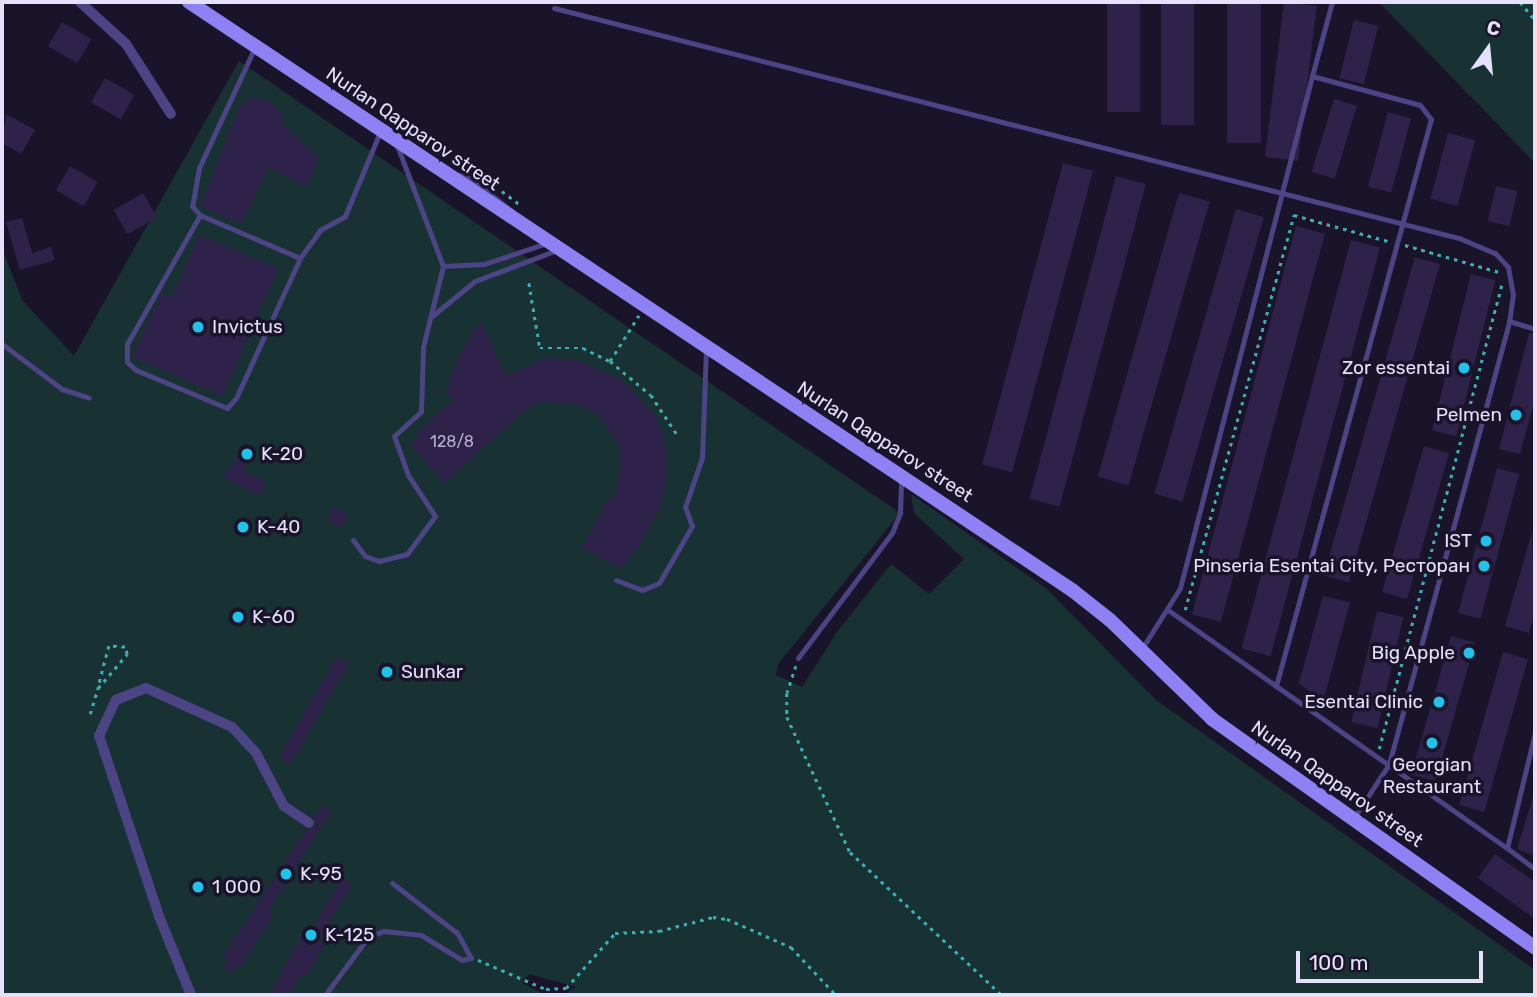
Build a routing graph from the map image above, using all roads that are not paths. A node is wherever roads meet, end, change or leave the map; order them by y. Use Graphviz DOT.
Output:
graph roads {
  1 [pos="80,2"];
  2 [pos="189,2"];
  3 [pos="1332,2"];
  4 [pos="554,8"];
  5 [pos="255,47"];
  6 [pos="1312,76"];
  7 [pos="171,114"];
  8 [pos="382,129"];
  9 [pos="395,140"];
  10 [pos="1284,190"];
  11 [pos="200,215"];
  12 [pos="1401,221"];
  13 [pos="552,247"];
  14 [pos="300,258"];
  15 [pos="443,266"];
  16 [pos="429,318"];
  17 [pos="1508,321"];
  18 [pos="1535,328"];
  19 [pos="2,344"];
  20 [pos="706,348"];
  21 [pos="89,398"];
  22 [pos="901,477"];
  23 [pos="353,540"];
  24 [pos="616,580"];
  25 [pos="1168,610"];
  26 [pos="1140,651"];
  27 [pos="798,659"];
  28 [pos="1276,686"];
  29 [pos="1535,732"];
  30 [pos="1388,764"];
  31 [pos="1353,819"];
  32 [pos="309,823"];
  33 [pos="1507,848"];
  34 [pos="1535,869"];
  35 [pos="391,883"];
  36 [pos="1535,948"];
  37 [pos="191,995"];
  38 [pos="325,995"];
  1 -- 7 [label="street"];
  2 -- 5 [label="street, Nurlan Qapparov street"];
  3 -- 6 [label="lane"];
  4 -- 10 [label="lane"];
  5 -- 8 [label="street, Nurlan Qapparov street"];
  5 -- 11 [label="lane"];
  6 -- 10 [label="lane"];
  6 -- 12 [label="lane"];
  8 -- 9 [label="street, Nurlan Qapparov street"];
  8 -- 14 [label="lane"];
  9 -- 13 [label="street, Nurlan Qapparov street"];
  9 -- 15 [label="lane"];
  10 -- 12 [label="lane"];
  10 -- 25 [label="lane"];
  11 -- 14 [label="lane"];
  11 -- 14 [label="lane"];
  12 -- 17 [label="lane"];
  12 -- 28 [label="lane"];
  13 -- 15 [label="lane"];
  13 -- 16 [label="lane"];
  13 -- 20 [label="street, Nurlan Qapparov street"];
  15 -- 16 [label="lane"];
  16 -- 23 [label="lane"];
  17 -- 18 [label="lane"];
  17 -- 30 [label="lane"];
  19 -- 21 [label="lane"];
  20 -- 22 [label="street, Nurlan Qapparov street"];
  20 -- 24 [label="lane"];
  22 -- 26 [label="street, Nurlan Qapparov street"];
  22 -- 27 [label="lane"];
  25 -- 26 [label="lane"];
  25 -- 28 [label="lane"];
  26 -- 31 [label="street, Nurlan Qapparov street"];
  28 -- 30 [label="lane"];
  29 -- 33 [label="lane"];
  30 -- 31 [label="lane"];
  30 -- 33 [label="lane"];
  31 -- 36 [label="street, Nurlan Qapparov street"];
  32 -- 37 [label="street"];
  33 -- 34 [label="lane"];
  35 -- 38 [label="lane"];
}
